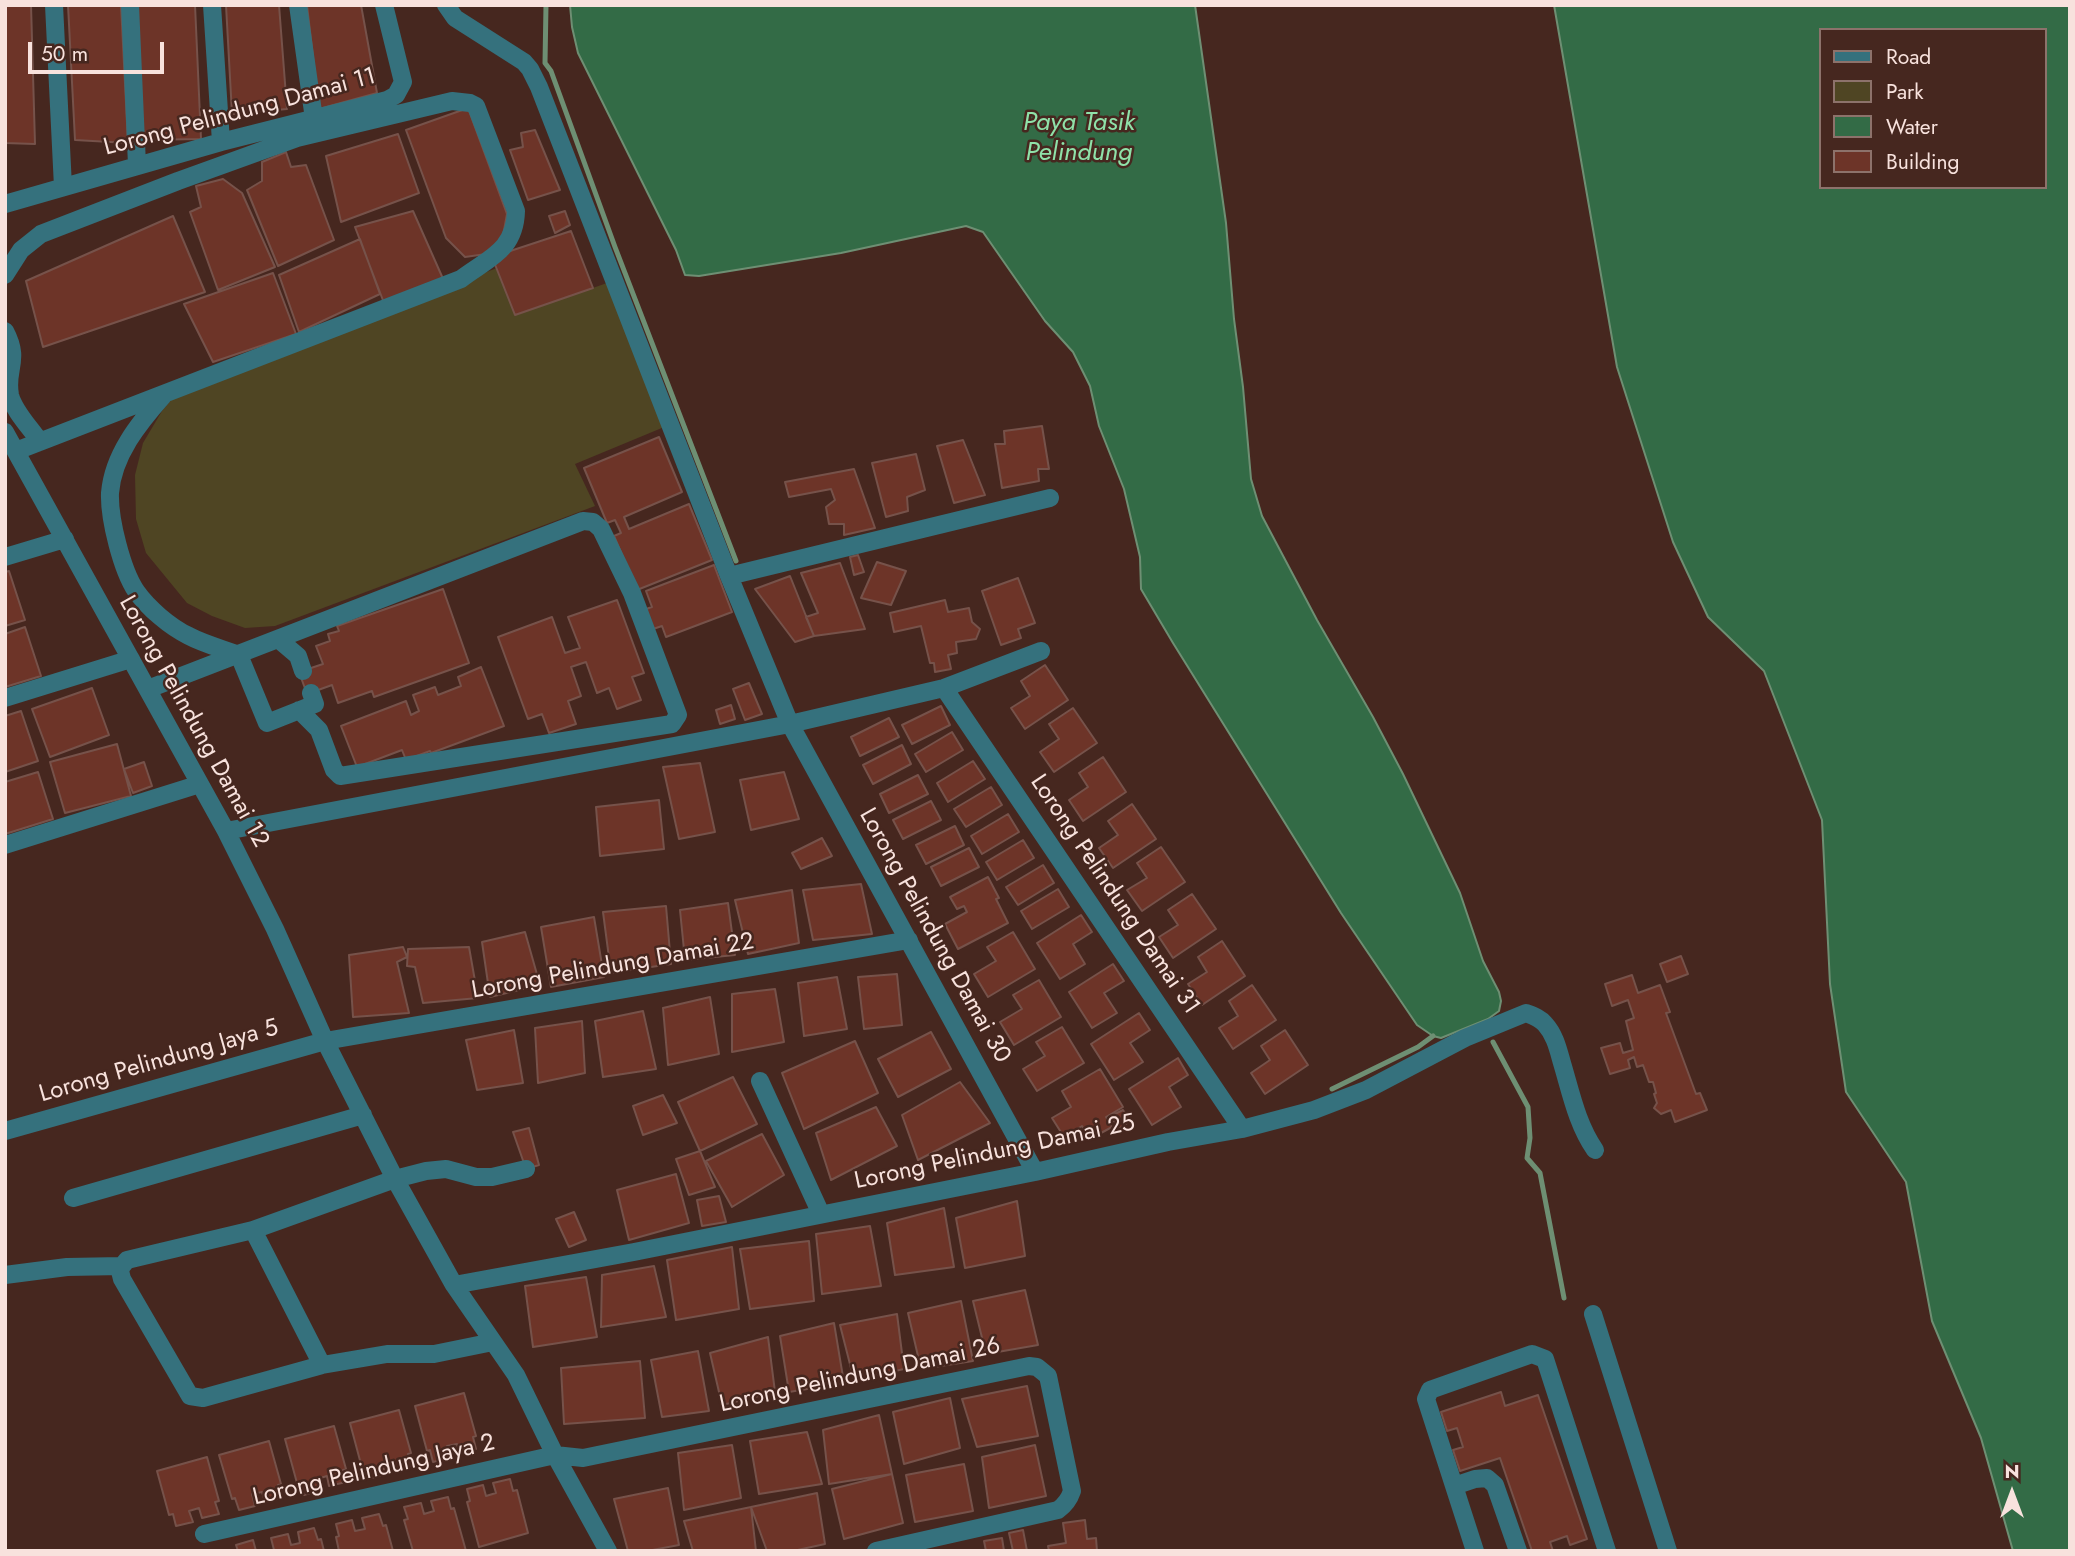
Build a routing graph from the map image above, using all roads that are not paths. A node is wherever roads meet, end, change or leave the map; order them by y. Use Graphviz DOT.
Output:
graph roads {
  1 [pos="54,5"];
  2 [pos="130,5"];
  3 [pos="212,5"];
  4 [pos="298,5"];
  5 [pos="384,5"];
  6 [pos="446,5"];
  7 [pos="314,119"];
  8 [pos="221,142"];
  9 [pos="137,166"];
  10 [pos="63,187"];
  11 [pos="5,204"];
  12 [pos="5,275"];
  13 [pos="5,331"];
  14 [pos="165,393"];
  15 [pos="5,432"];
  16 [pos="40,442"];
  17 [pos="16,451"];
  18 [pos="1050,498"];
  19 [pos="65,539"];
  20 [pos="5,557"];
  21 [pos="729,576"];
  22 [pos="278,639"];
  23 [pos="1041,651"];
  24 [pos="239,654"];
  25 [pos="131,659"];
  26 [pos="303,670"];
  27 [pos="944,688"];
  28 [pos="148,689"];
  29 [pos="311,693"];
  30 [pos="5,698"];
  31 [pos="299,710"];
  32 [pos="790,724"];
  33 [pos="200,783"];
  34 [pos="226,831"];
  35 [pos="5,845"];
  36 [pos="909,940"];
  37 [pos="325,1041"];
  38 [pos="760,1081"];
  39 [pos="363,1115"];
  40 [pos="1242,1129"];
  41 [pos="5,1131"];
  42 [pos="1595,1150"];
  43 [pos="526,1170"];
  44 [pos="1035,1172"];
  45 [pos="395,1179"];
  46 [pos="73,1198"];
  47 [pos="821,1214"];
  48 [pos="253,1230"];
  49 [pos="122,1266"];
  50 [pos="5,1275"];
  51 [pos="454,1285"];
  52 [pos="1593,1314"];
  53 [pos="493,1342"];
  54 [pos="322,1365"];
  55 [pos="555,1455"];
  56 [pos="1454,1486"];
  57 [pos="204,1534"];
  58 [pos="608,1551"];
  59 [pos="876,1551"];
  60 [pos="1475,1551"];
  61 [pos="1518,1551"];
  62 [pos="1607,1551"];
  63 [pos="1668,1551"];
  1 -- 10 [label="street"];
  2 -- 9 [label="street"];
  3 -- 8 [label="street"];
  4 -- 7 [label="street"];
  5 -- 7 [label="street, Lorong Pelindung Damai 11"];
  6 -- 21 [label="street, Lorong Pelindung Damai 30"];
  7 -- 8 [label="street, Lorong Pelindung Damai 11"];
  8 -- 9 [label="street, Lorong Pelindung Damai 11"];
  9 -- 10 [label="street, Lorong Pelindung Damai 11"];
  10 -- 11 [label="street, Lorong Pelindung Damai 11"];
  12 -- 14 [label="street"];
  13 -- 16 [label="street"];
  14 -- 16 [label="street"];
  14 -- 24 [label="street"];
  15 -- 17 [label="street, Lorong Pelindung Damai 12"];
  16 -- 17 [label="street"];
  17 -- 19 [label="street, Lorong Pelindung Damai 12"];
  18 -- 21 [label="street"];
  19 -- 20 [label="street"];
  19 -- 25 [label="street, Lorong Pelindung Damai 12"];
  21 -- 32 [label="street, Lorong Pelindung Damai 30"];
  22 -- 24 [label="street"];
  22 -- 26 [label="street"];
  22 -- 31 [label="street"];
  23 -- 27 [label="street"];
  24 -- 28 [label="street"];
  24 -- 31 [label="street"];
  25 -- 28 [label="street, Lorong Pelindung Damai 12"];
  25 -- 30 [label="street"];
  27 -- 32 [label="street"];
  27 -- 40 [label="street, Lorong Pelindung Damai 31"];
  28 -- 33 [label="street, Lorong Pelindung Damai 12"];
  29 -- 31 [label="street"];
  32 -- 34 [label="street"];
  32 -- 36 [label="street, Lorong Pelindung Damai 30"];
  33 -- 34 [label="street, Lorong Pelindung Damai 12"];
  33 -- 35 [label="street"];
  34 -- 37 [label="street, Lorong Pelindung Damai 12"];
  36 -- 37 [label="street, Lorong Pelindung Damai 22"];
  36 -- 44 [label="street, Lorong Pelindung Damai 30"];
  37 -- 39 [label="street, Lorong Pelindung Damai 12"];
  37 -- 41 [label="street, Lorong Pelindung Jaya 5"];
  38 -- 47 [label="street"];
  39 -- 45 [label="street, Lorong Pelindung Damai 12"];
  39 -- 46 [label="street"];
  40 -- 42 [label="street, Lorong Pelindung Damai 25"];
  40 -- 44 [label="street, Lorong Pelindung Damai 25"];
  43 -- 45 [label="street"];
  44 -- 47 [label="street, Lorong Pelindung Damai 25"];
  45 -- 48 [label="street"];
  45 -- 51 [label="street, Lorong Pelindung Damai 12"];
  47 -- 51 [label="street, Lorong Pelindung Damai 25"];
  48 -- 49 [label="street"];
  48 -- 54 [label="street"];
  49 -- 50 [label="street"];
  49 -- 54 [label="street"];
  51 -- 53 [label="street, Lorong Pelindung Damai 12"];
  52 -- 63 [label="street"];
  53 -- 54 [label="street"];
  53 -- 55 [label="street, Lorong Pelindung Damai 12"];
  55 -- 57 [label="street, Lorong Pelindung Jaya 2"];
  55 -- 58 [label="street, Lorong Pelindung Damai 12"];
  55 -- 59 [label="street, Lorong Pelindung Damai 26"];
  56 -- 60 [label="street"];
  56 -- 61 [label="street"];
  56 -- 62 [label="street"];
}
